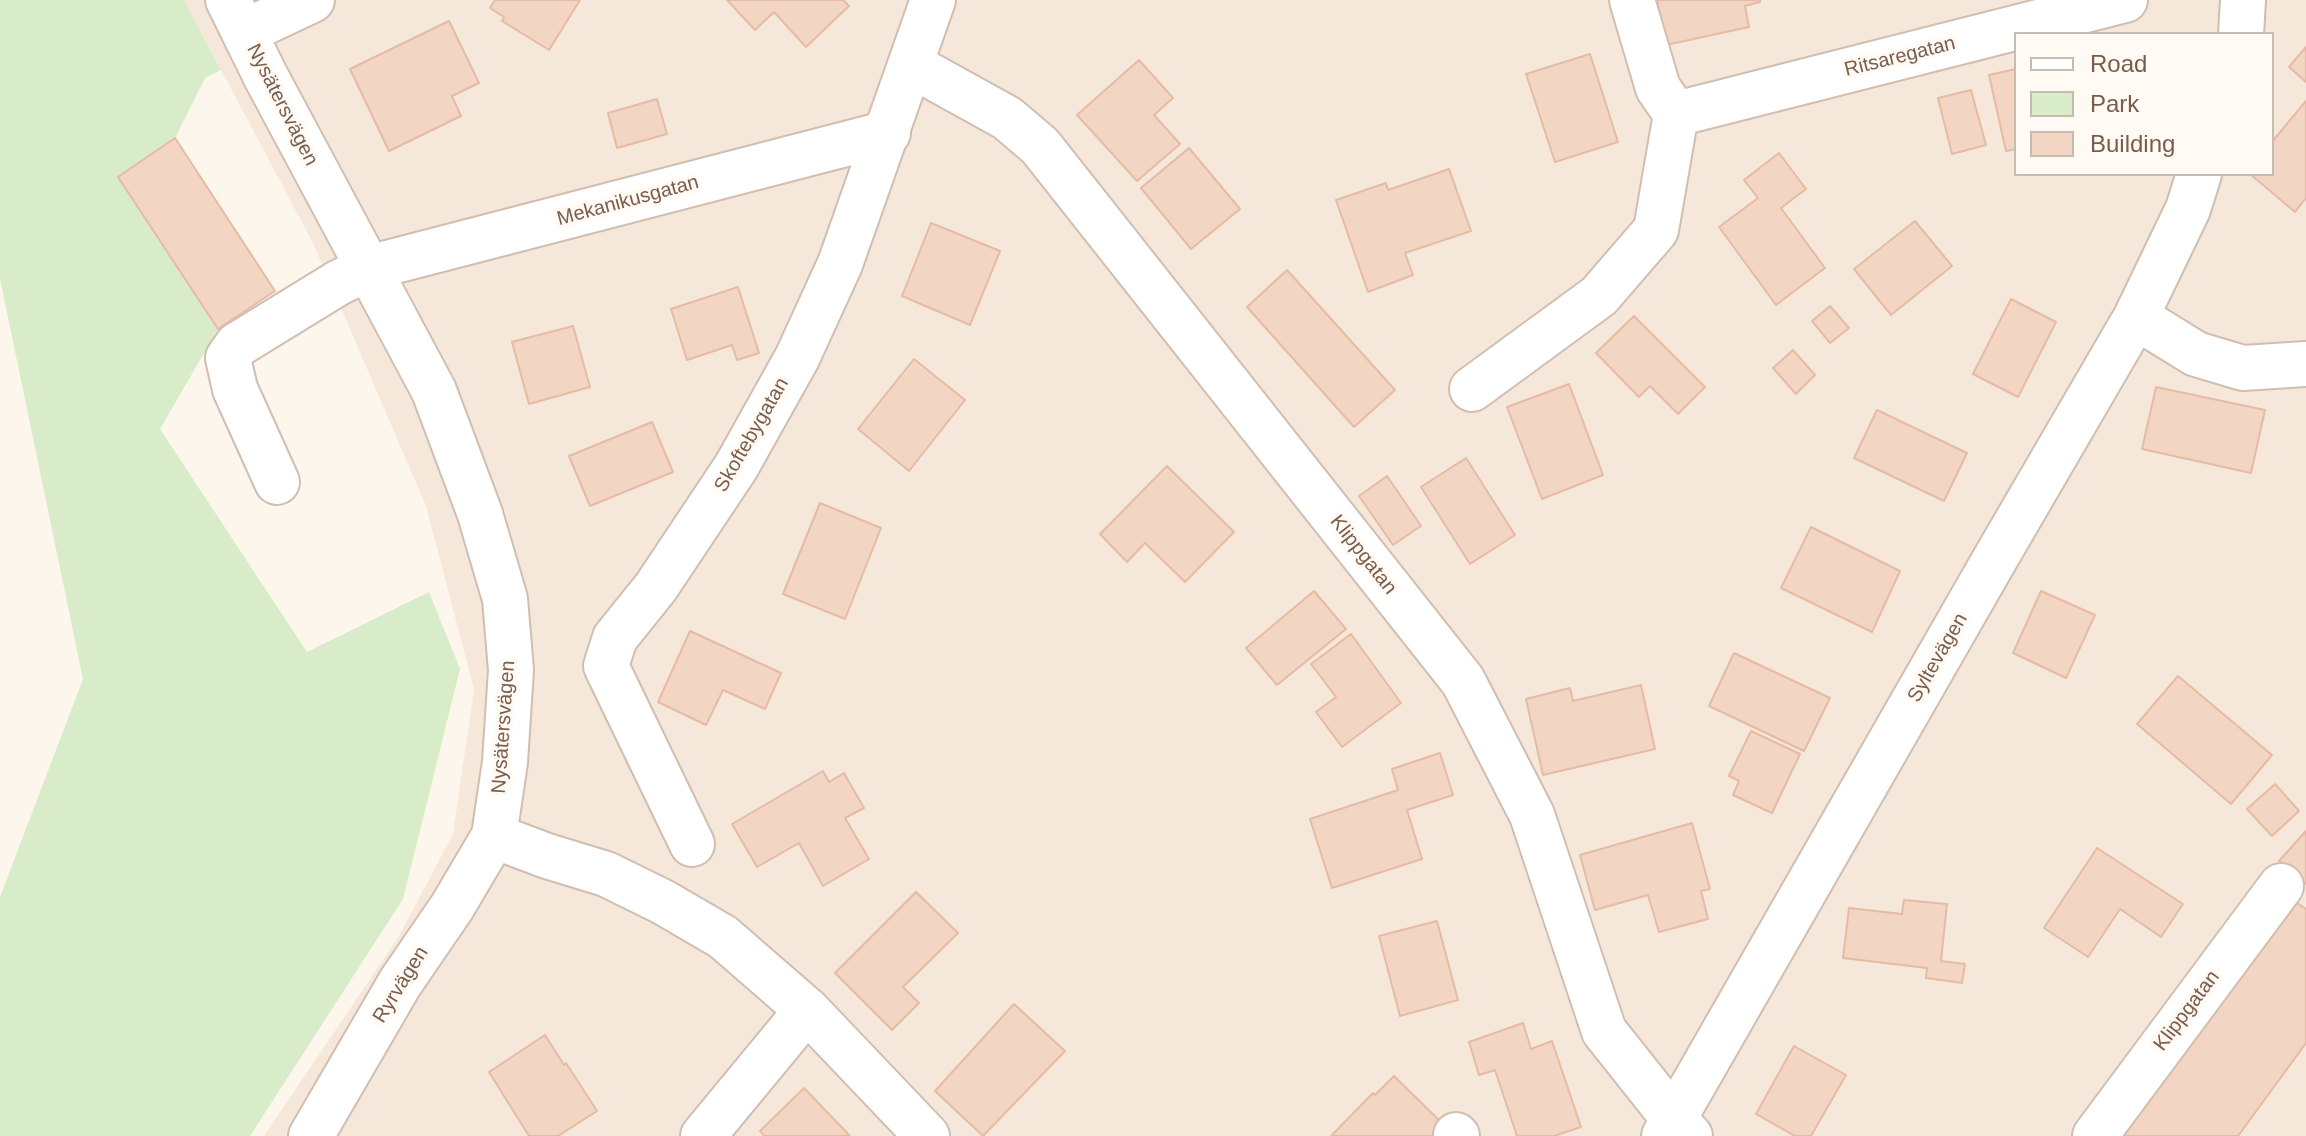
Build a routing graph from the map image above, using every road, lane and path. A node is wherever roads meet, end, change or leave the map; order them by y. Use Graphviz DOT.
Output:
graph roads {
  1 [pos="312,0"];
  2 [pos="1632,0"];
  3 [pos="2125,0"];
  4 [pos="2243,0"];
  5 [pos="928,3"];
  6 [pos="236,16"];
  7 [pos="2241,32"];
  8 [pos="911,65"];
  9 [pos="1676,114"];
  10 [pos="888,133"];
  11 [pos="2198,176"];
  12 [pos="368,268"];
  13 [pos="2136,317"];
  14 [pos="2306,364"];
  15 [pos="1472,389"];
  16 [pos="277,482"];
  17 [pos="494,836"];
  18 [pos="692,844"];
  19 [pos="2281,886"];
  20 [pos="807,1010"];
  21 [pos="1676,1130"];
  22 [pos="311,1136"];
  23 [pos="703,1136"];
  24 [pos="927,1136"];
  25 [pos="2095,1136"];
  1 -- 6 [label="street"];
  2 -- 9 [label="street"];
  3 -- 9 [label="street, Ritsaregatan"];
  4 -- 7 [label="street"];
  5 -- 8 [label="street, Skoftebygatan"];
  6 -- 12 [label="street, Nysätersvägen"];
  8 -- 10 [label="street, Skoftebygatan"];
  8 -- 21 [label="street, Klippgatan"];
  9 -- 15 [label="street"];
  10 -- 12 [label="street, Mekanikusgatan"];
  10 -- 18 [label="street, Skoftebygatan"];
  11 -- 13 [label="street, Syltevägen"];
  12 -- 16 [label="street, Mekanikusgatan"];
  12 -- 17 [label="street, Nysätersvägen"];
  13 -- 14 [label="street"];
  13 -- 21 [label="street, Syltevägen"];
  17 -- 20 [label="street"];
  17 -- 22 [label="street, Ryrvägen"];
  19 -- 25 [label="street, Klippgatan"];
  20 -- 23 [label="street"];
  20 -- 24 [label="street"];
}
